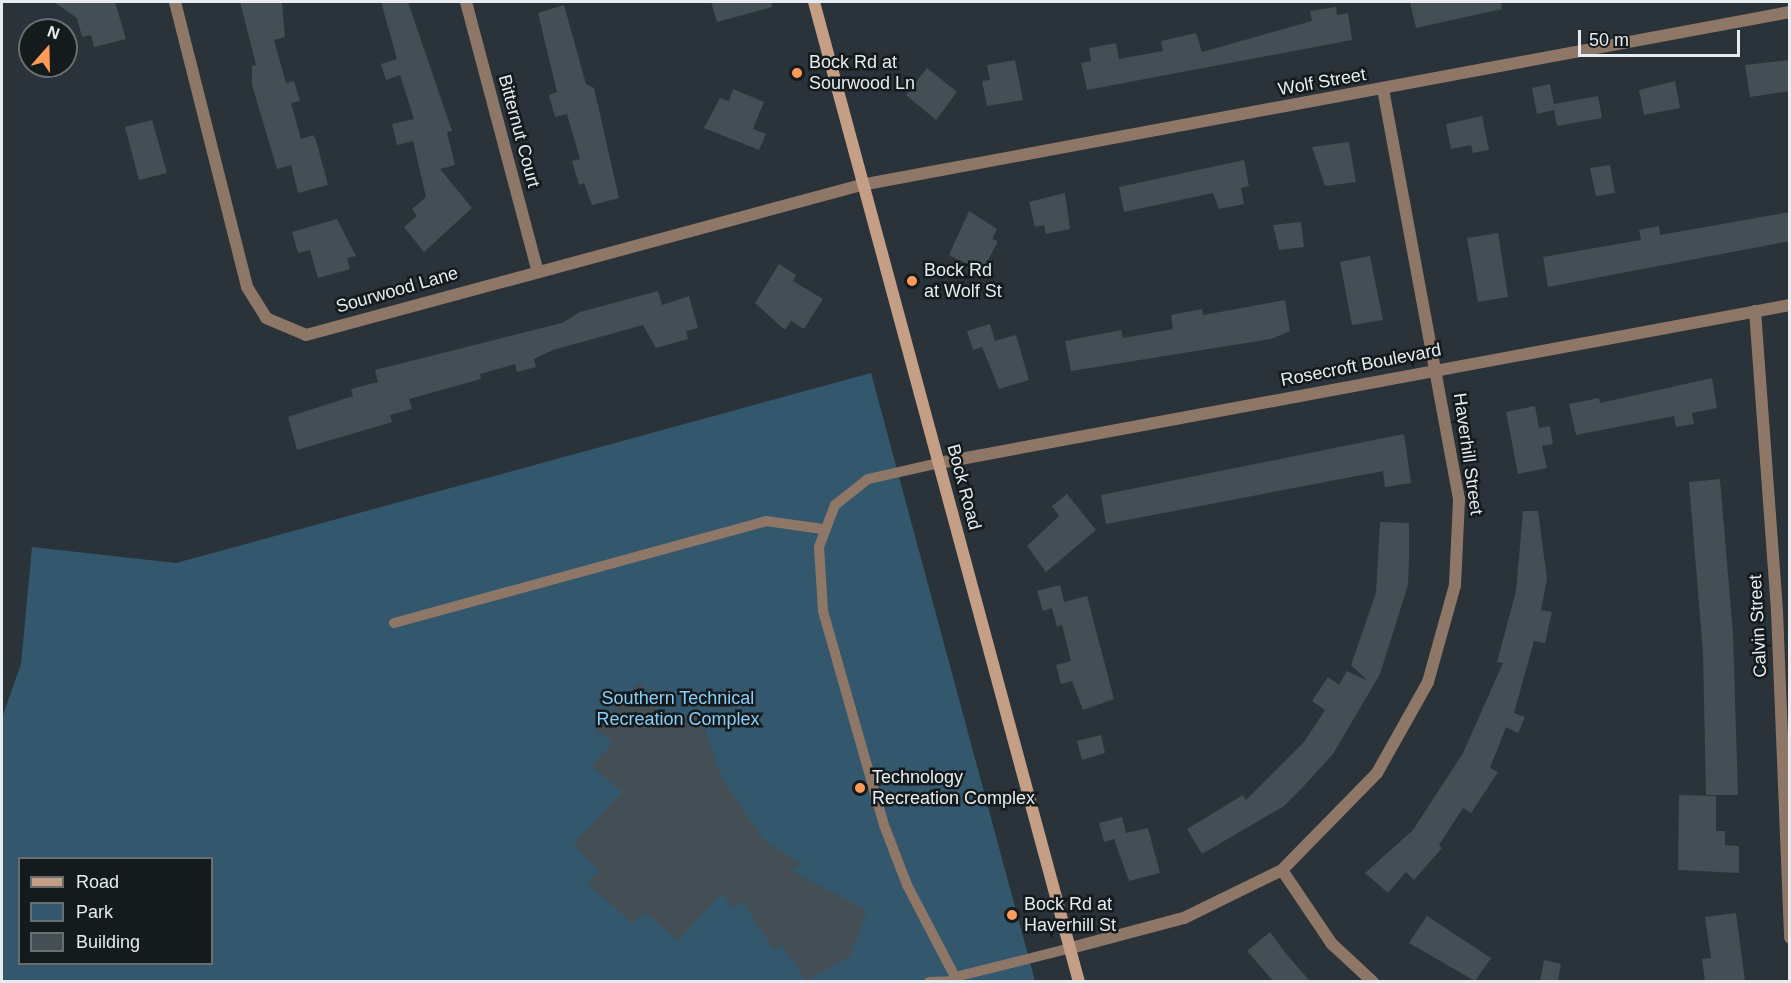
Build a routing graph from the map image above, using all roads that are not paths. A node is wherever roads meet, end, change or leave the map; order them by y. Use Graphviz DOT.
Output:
graph roads {
  1 [pos="175,2"];
  2 [pos="466,2"];
  3 [pos="814,2"];
  4 [pos="1790,12"];
  5 [pos="1383,89"];
  6 [pos="861,185"];
  7 [pos="537,269"];
  8 [pos="1790,305"];
  9 [pos="1755,312"];
  10 [pos="1438,369"];
  11 [pos="939,463"];
  12 [pos="822,529"];
  13 [pos="394,623"];
  14 [pos="1282,870"];
  15 [pos="1790,938"];
  16 [pos="1071,948"];
  17 [pos="956,979"];
  18 [pos="930,981"];
  19 [pos="1079,981"];
  20 [pos="1373,981"];
  1 -- 7 [label="street, Sourwood Lane"];
  2 -- 7 [label="street, Bitternut Court"];
  3 -- 6 [label="main road, Bock Road"];
  4 -- 5 [label="street, Wolf Street"];
  5 -- 6 [label="street, Wolf Street"];
  5 -- 10 [label="street, Haverhill Street"];
  6 -- 7 [label="street, Sourwood Lane"];
  6 -- 11 [label="main road, Bock Road"];
  8 -- 9 [label="street, Rosecroft Boulevard"];
  9 -- 10 [label="street, Rosecroft Boulevard"];
  9 -- 15 [label="street, Calvin Street"];
  10 -- 11 [label="street, Rosecroft Boulevard"];
  10 -- 14 [label="street, Haverhill Street"];
  11 -- 12 [label="lane"];
  11 -- 16 [label="main road, Bock Road"];
  12 -- 13 [label="lane"];
  12 -- 17 [label="lane"];
  14 -- 16 [label="street, Haverhill Street"];
  14 -- 20 [label="street"];
  16 -- 17 [label="lane"];
  16 -- 19 [label="main road, Bock Road"];
  17 -- 18 [label="lane"];
}
